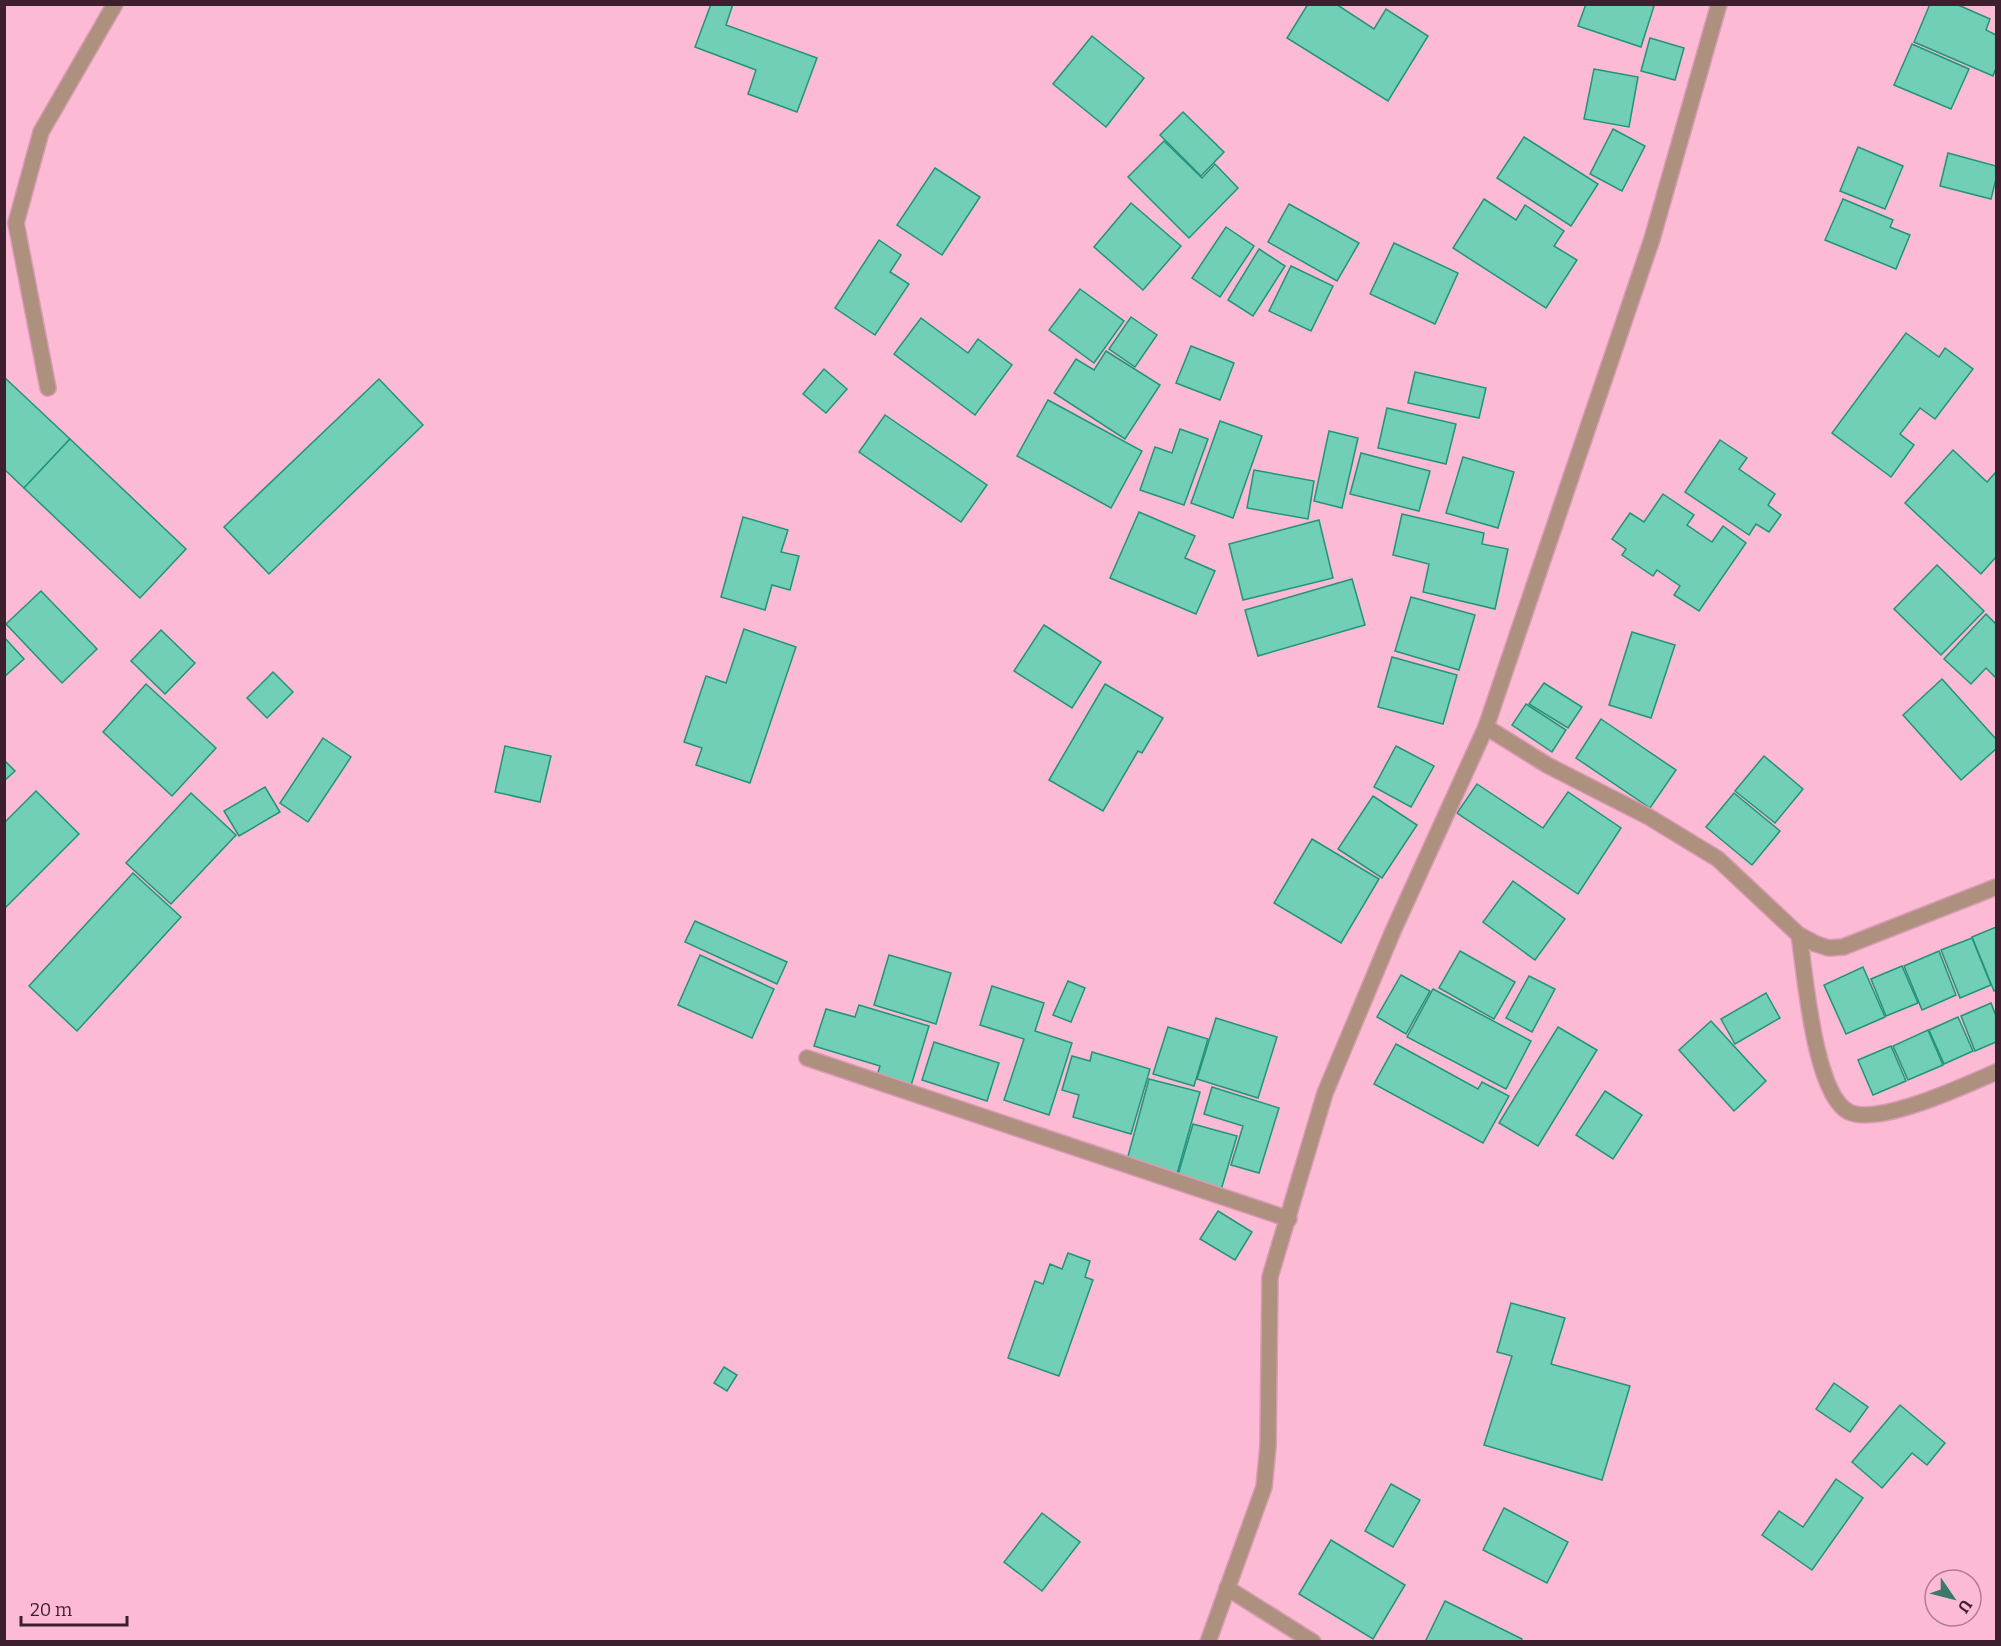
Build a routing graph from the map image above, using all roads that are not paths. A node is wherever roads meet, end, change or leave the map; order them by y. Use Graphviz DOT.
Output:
graph roads {
  1 [pos="115,4"];
  2 [pos="1719,4"];
  3 [pos="48,388"];
  4 [pos="1486,727"];
  5 [pos="1996,887"];
  6 [pos="1799,935"];
  7 [pos="807,1058"];
  8 [pos="1996,1072"];
  9 [pos="1289,1219"];
  10 [pos="1227,1588"];
  11 [pos="1208,1641"];
  12 [pos="1313,1641"];
  1 -- 3 [label="street"];
  2 -- 4 [label="street"];
  4 -- 6 [label="street"];
  4 -- 9 [label="street"];
  5 -- 6 [label="street"];
  6 -- 8 [label="street"];
  7 -- 9 [label="street"];
  9 -- 10 [label="street"];
  10 -- 11 [label="street"];
  10 -- 12 [label="street"];
}
